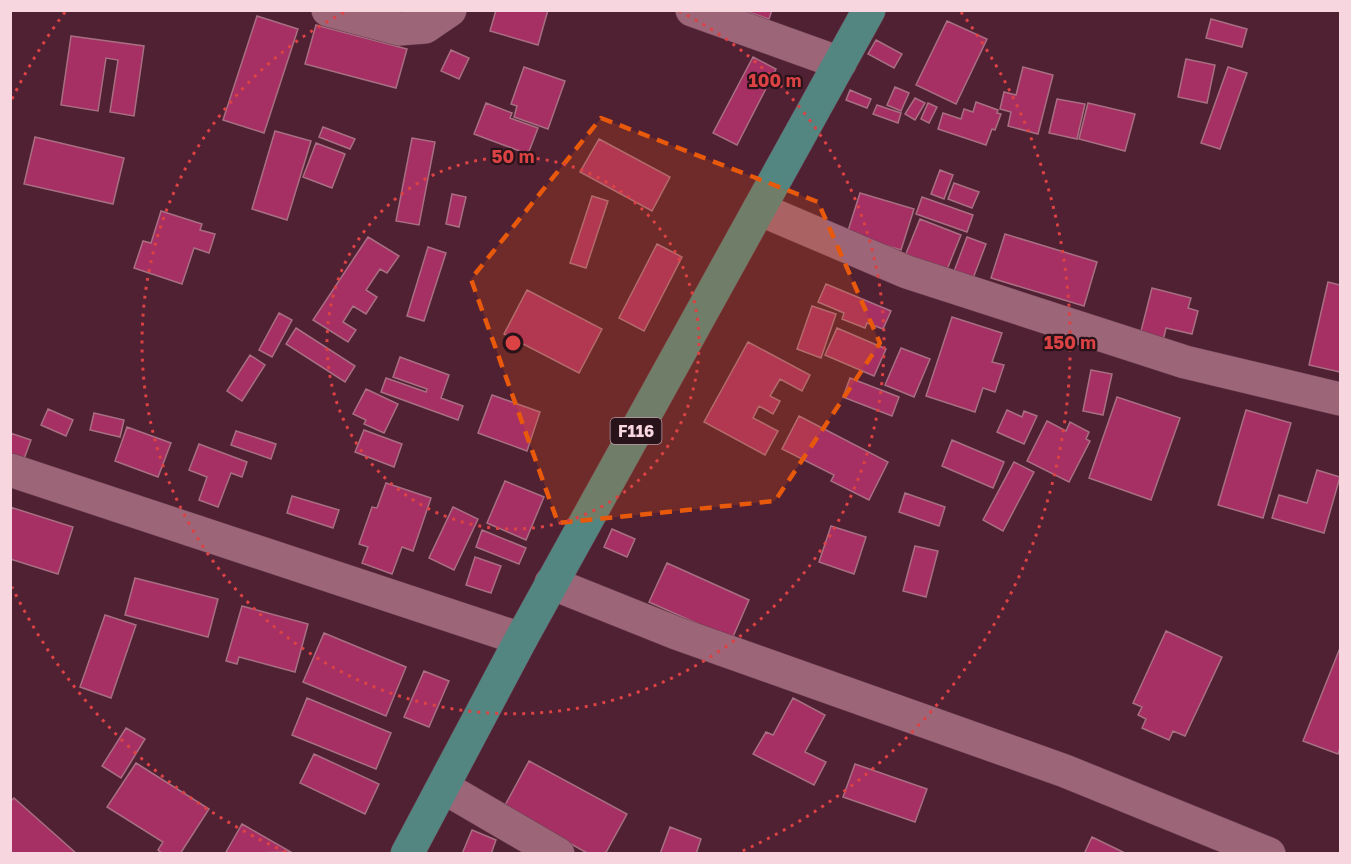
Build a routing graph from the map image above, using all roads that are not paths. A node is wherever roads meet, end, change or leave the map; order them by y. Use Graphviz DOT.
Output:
graph roads {
  1 [pos="328,10"];
  2 [pos="450,10"];
  3 [pos="692,10"];
  4 [pos="869,10"];
  5 [pos="840,63"];
  6 [pos="759,209"];
  7 [pos="1341,399"];
  8 [pos="10,470"];
  9 [pos="551,584"];
  10 [pos="520,639"];
  11 [pos="443,787"];
  12 [pos="407,854"];
  13 [pos="558,854"];
  14 [pos="1269,854"];
  1 -- 2 [label="street"];
  3 -- 5 [label="street"];
  4 -- 5 [label="main road, F116"];
  5 -- 6 [label="main road, F116"];
  6 -- 7 [label="street"];
  6 -- 9 [label="main road, F116"];
  8 -- 10 [label="street"];
  9 -- 10 [label="main road, F116"];
  9 -- 14 [label="street"];
  10 -- 11 [label="main road, F116"];
  11 -- 12 [label="main road, F116"];
  11 -- 13 [label="street"];
}
